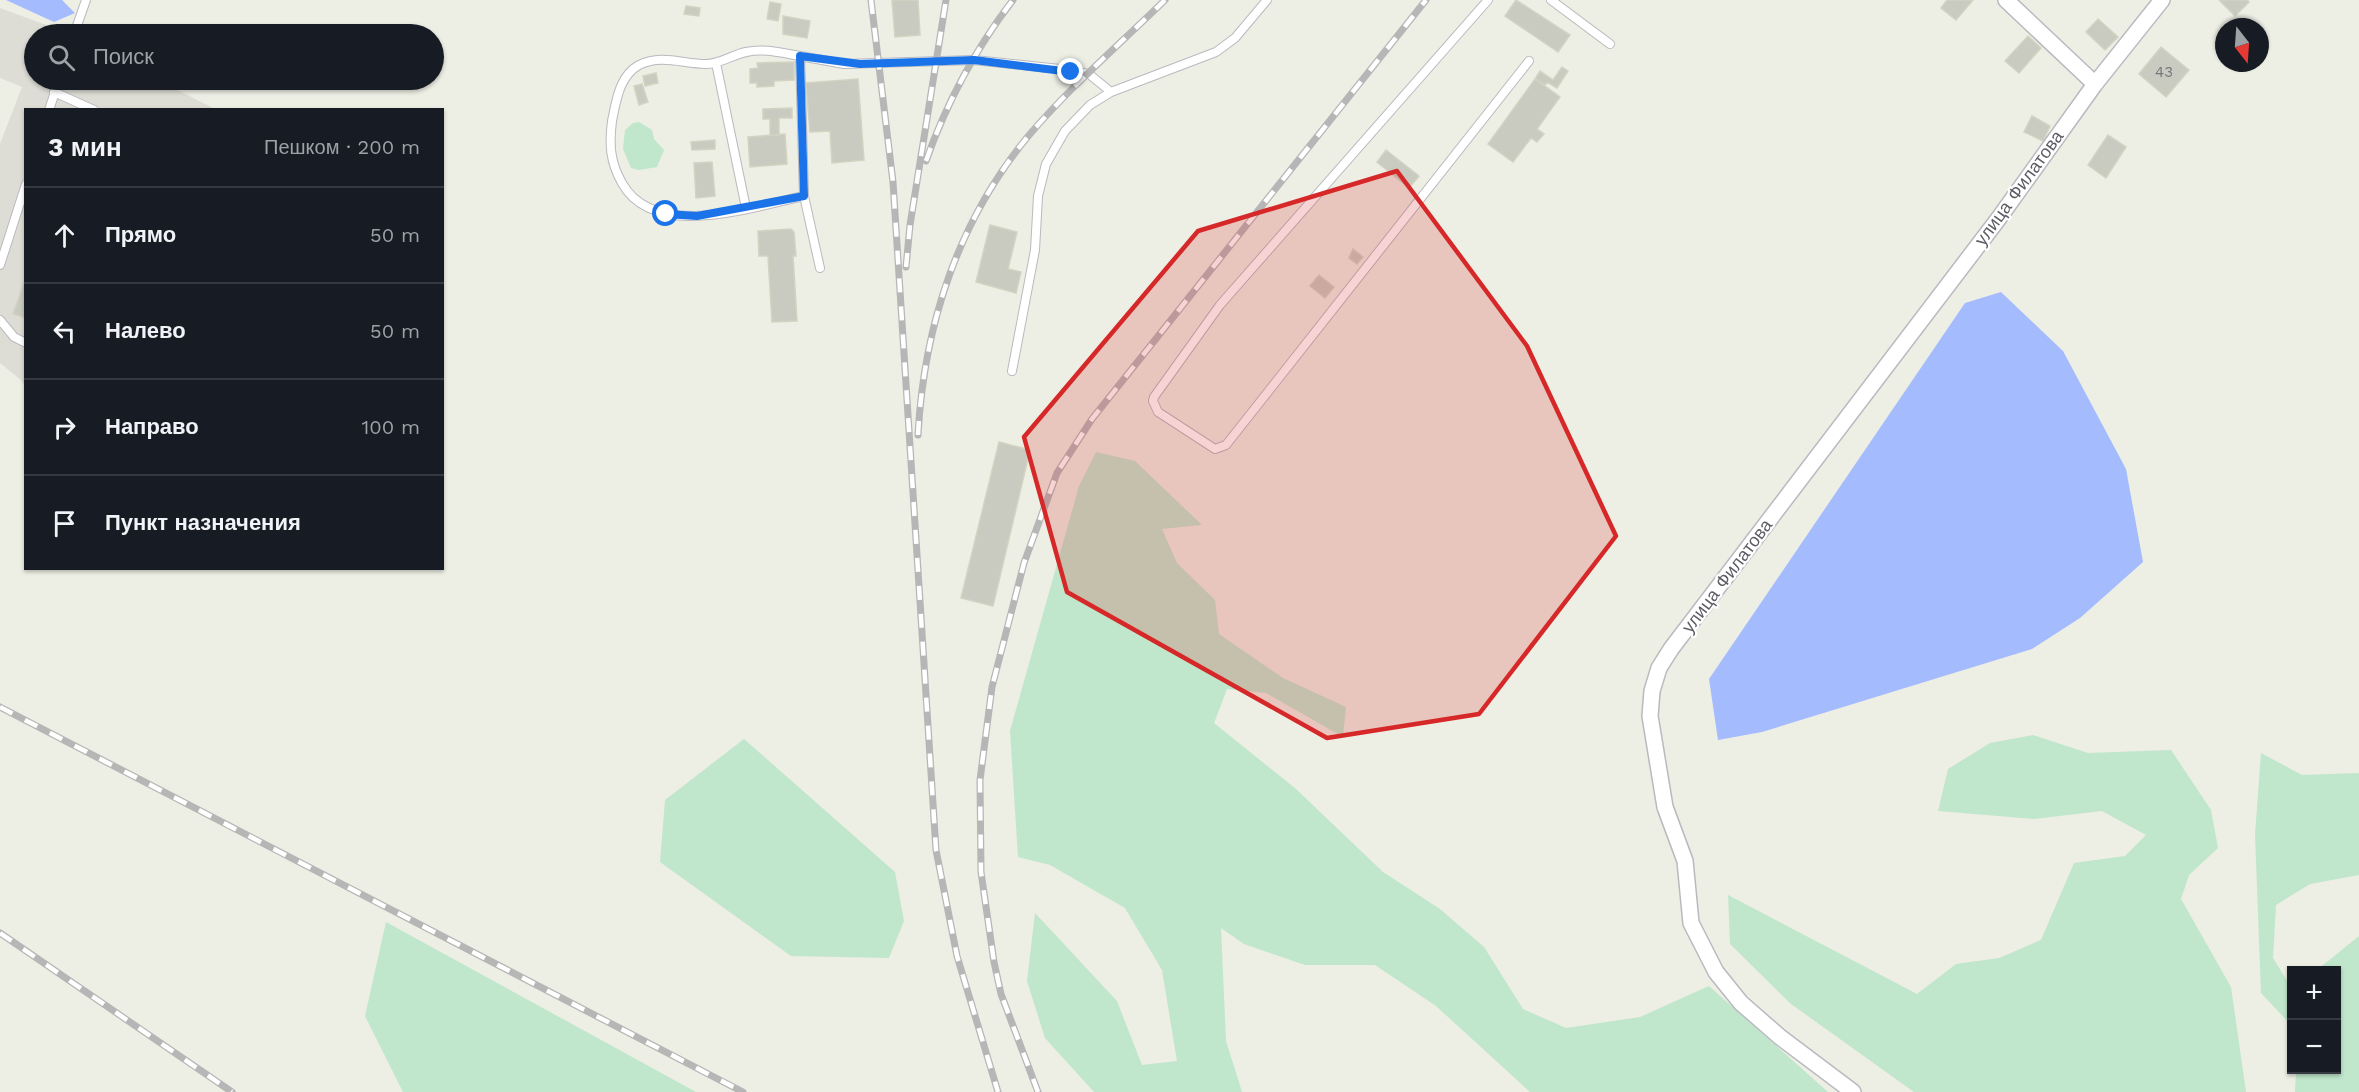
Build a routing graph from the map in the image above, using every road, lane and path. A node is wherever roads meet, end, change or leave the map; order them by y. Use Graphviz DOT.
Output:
graph roads {
  1 [pos="86,0"];
  2 [pos="1267,0"];
  3 [pos="1488,0"];
  4 [pos="1551,0"];
  5 [pos="2006,0"];
  6 [pos="2162,0"];
  7 [pos="78,24"];
  8 [pos="1610,44"];
  9 [pos="800,56"];
  10 [pos="1529,61"];
  11 [pos="716,63"];
  12 [pos="2095,84"];
  13 [pos="55,90"];
  14 [pos="1111,92"];
  15 [pos="54,93"];
  16 [pos="50,108"];
  17 [pos="89,108"];
  18 [pos="24,190"];
  19 [pos="804,196"];
  20 [pos="746,208"];
  21 [pos="0,265"];
  22 [pos="820,268"];
  23 [pos="0,320"];
  24 [pos="24,342"];
  25 [pos="1012,371"];
  26 [pos="1853,1092"];
  1 -- 7 [label="lane"];
  2 -- 14 [label="lane"];
  3 -- 10 [label="lane"];
  4 -- 8 [label="lane"];
  5 -- 12 [label="street"];
  6 -- 12 [label="street, улица Филатова"];
  9 -- 11 [label="lane"];
  9 -- 14 [label="lane"];
  9 -- 19 [label="lane"];
  11 -- 20 [label="lane"];
  11 -- 20 [label="lane"];
  12 -- 26 [label="street, улица Филатова"];
  13 -- 15 [label="lane"];
  14 -- 25 [label="lane"];
  15 -- 16 [label="lane"];
  15 -- 17 [label="lane"];
  18 -- 21 [label="lane"];
  19 -- 20 [label="lane"];
  19 -- 22 [label="lane"];
  23 -- 24 [label="lane"];
}
